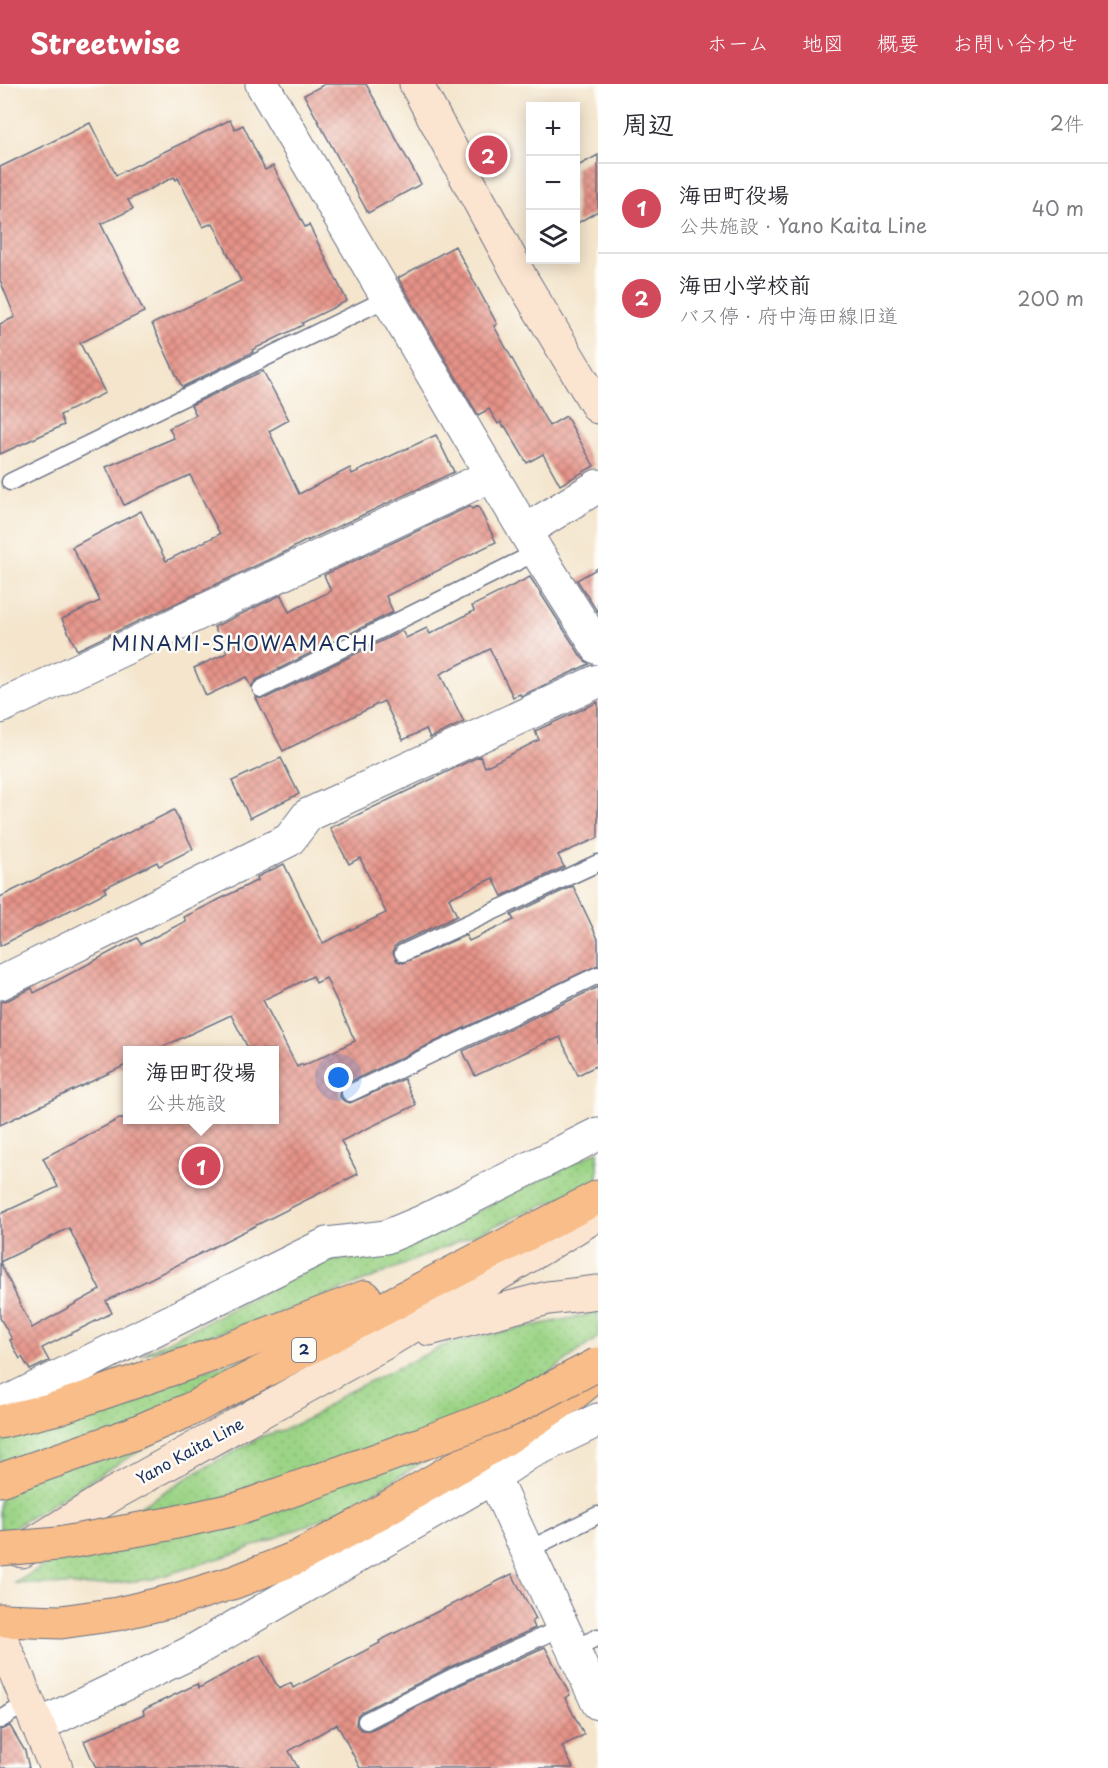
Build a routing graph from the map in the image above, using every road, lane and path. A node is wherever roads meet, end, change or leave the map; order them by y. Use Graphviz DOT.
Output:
graph roads {
  1 [pos="262,84"];
  2 [pos="416,84"];
  3 [pos="388,298"];
  4 [pos="598,407"];
  5 [pos="492,475"];
  6 [pos="10,482"];
  7 [pos="598,486"];
  8 [pos="531,541"];
  9 [pos="598,648"];
  10 [pos="598,681"];
  11 [pos="261,689"];
  12 [pos="0,707"];
  13 [pos="598,863"];
  14 [pos="402,953"];
  15 [pos="598,975"];
  16 [pos="0,983"];
  17 [pos="350,1094"];
  18 [pos="598,1134"];
  19 [pos="598,1197"];
  20 [pos="598,1214"];
  21 [pos="598,1292"];
  22 [pos="384,1343"];
  23 [pos="598,1364"];
  24 [pos="598,1374"];
  25 [pos="0,1406"];
  26 [pos="598,1420"];
  27 [pos="0,1422"];
  28 [pos="494,1477"];
  29 [pos="0,1480"];
  30 [pos="598,1515"];
  31 [pos="0,1549"];
  32 [pos="528,1550"];
  33 [pos="0,1565"];
  34 [pos="0,1620"];
  35 [pos="0,1636"];
  36 [pos="578,1638"];
  37 [pos="598,1703"];
  38 [pos="33,1714"];
  39 [pos="0,1720"];
  40 [pos="366,1721"];
  41 [pos="56,1768"];
  1 -- 3 [label="street"];
  2 -- 4 [label="main road"];
  3 -- 5 [label="street"];
  3 -- 6 [label="lane"];
  5 -- 8 [label="street"];
  5 -- 12 [label="street"];
  7 -- 8 [label="street"];
  8 -- 9 [label="street"];
  8 -- 11 [label="lane"];
  10 -- 16 [label="street"];
  13 -- 14 [label="lane"];
  15 -- 17 [label="lane"];
  18 -- 25 [label="street"];
  19 -- 27 [label="highway"];
  19 -- 29 [label="highway, 2"];
  20 -- 22 [label="main road, Yano Kaita Line"];
  21 -- 22 [label="main road, Yano Kaita Line"];
  22 -- 33 [label="main road, Yano Kaita Line"];
  23 -- 31 [label="highway, bridge"];
  24 -- 34 [label="highway"];
  26 -- 28 [label="street"];
  28 -- 32 [label="street"];
  28 -- 38 [label="street"];
  30 -- 32 [label="lane"];
  32 -- 36 [label="street"];
  35 -- 38 [label="main road"];
  36 -- 37 [label="street"];
  36 -- 40 [label="lane"];
  38 -- 39 [label="lane"];
  38 -- 41 [label="main road"];
}
